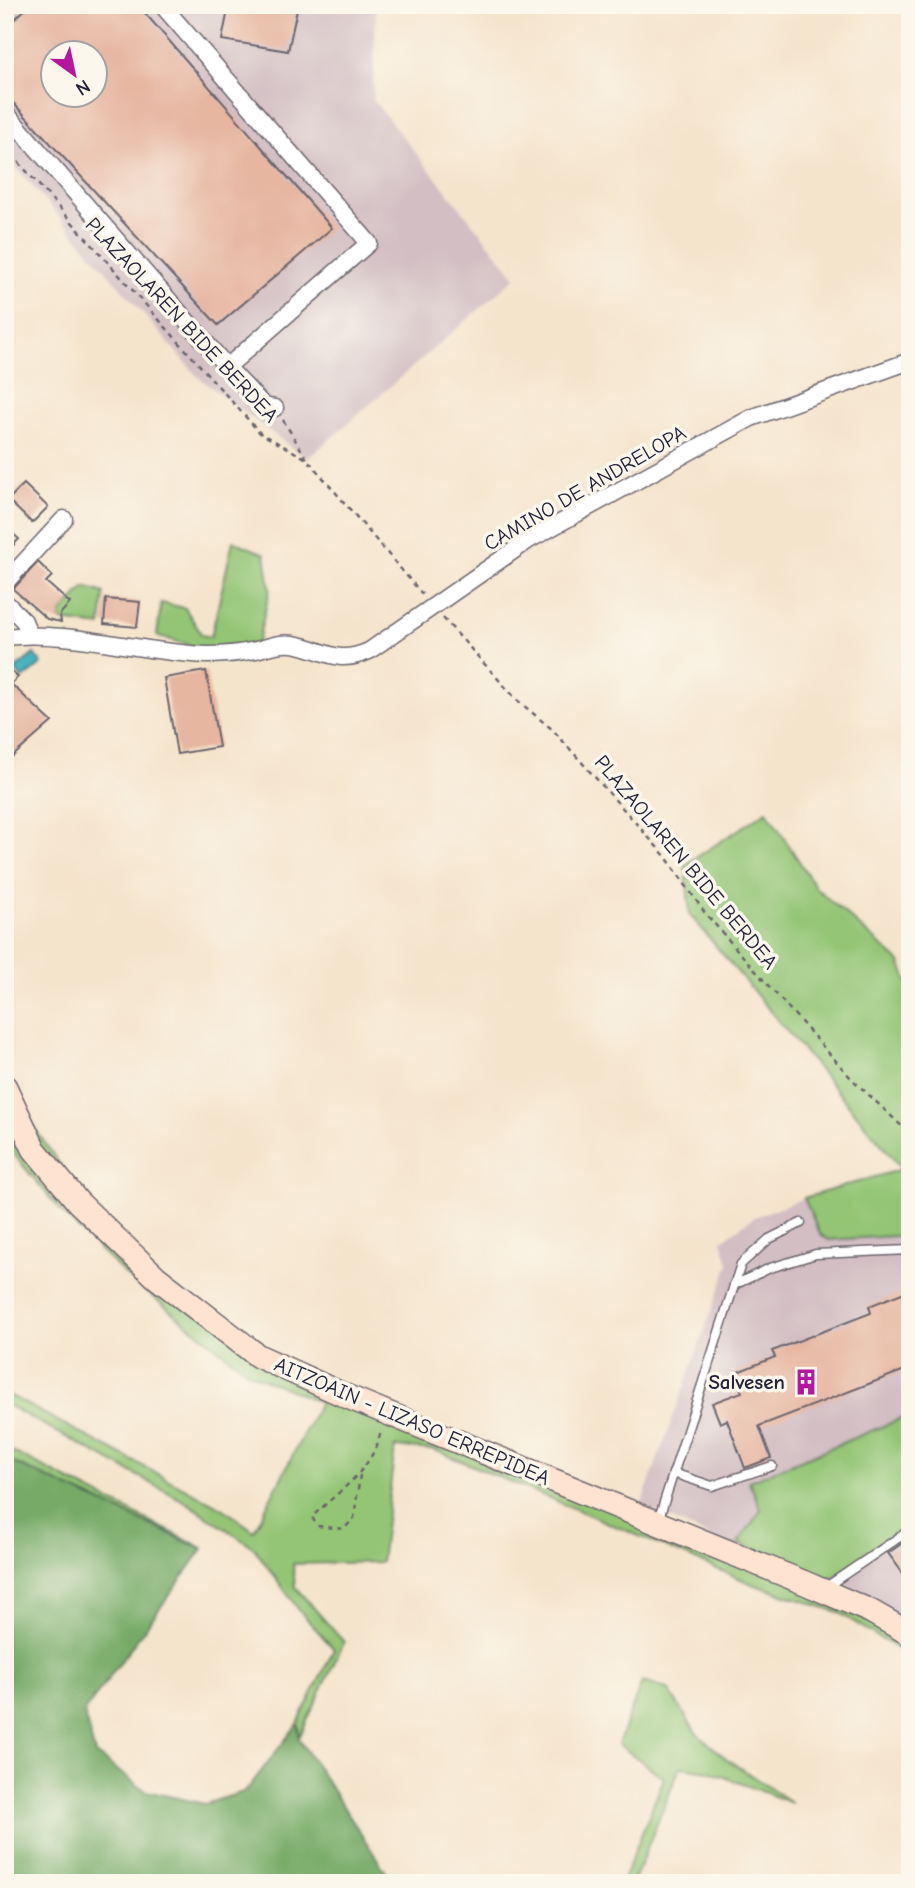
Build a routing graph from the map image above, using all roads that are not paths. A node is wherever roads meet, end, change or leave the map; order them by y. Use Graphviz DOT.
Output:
graph roads {
  1 [pos="162,5"];
  2 [pos="5,112"];
  3 [pos="910,361"];
  4 [pos="227,367"];
  5 [pos="275,408"];
  6 [pos="64,519"];
  7 [pos="5,583"];
  8 [pos="5,602"];
  9 [pos="29,634"];
  10 [pos="5,637"];
  11 [pos="5,1087"];
  12 [pos="802,1223"];
  13 [pos="910,1250"];
  14 [pos="734,1285"];
  15 [pos="772,1466"];
  16 [pos="673,1473"];
  17 [pos="657,1523"];
  18 [pos="910,1530"];
  19 [pos="819,1589"];
  20 [pos="910,1634"];
  1 -- 4 [label="street"];
  2 -- 4 [label="street"];
  3 -- 9 [label="street, CAMINO DE ANDRELOPA"];
  4 -- 5 [label="street"];
  6 -- 7 [label="street"];
  8 -- 9 [label="street"];
  9 -- 10 [label="street, CAMINO DE ANDRELOPA"];
  11 -- 17 [label="street, AITZOAIN - LIZASO ERREPIDEA"];
  12 -- 14 [label="lane"];
  13 -- 14 [label="lane"];
  14 -- 16 [label="lane"];
  15 -- 16 [label="lane"];
  16 -- 17 [label="lane"];
  17 -- 19 [label="street, AITZOAIN - LIZASO ERREPIDEA"];
  18 -- 19 [label="lane"];
  19 -- 20 [label="street, AITZOAIN - LIZASO ERREPIDEA"];
}
